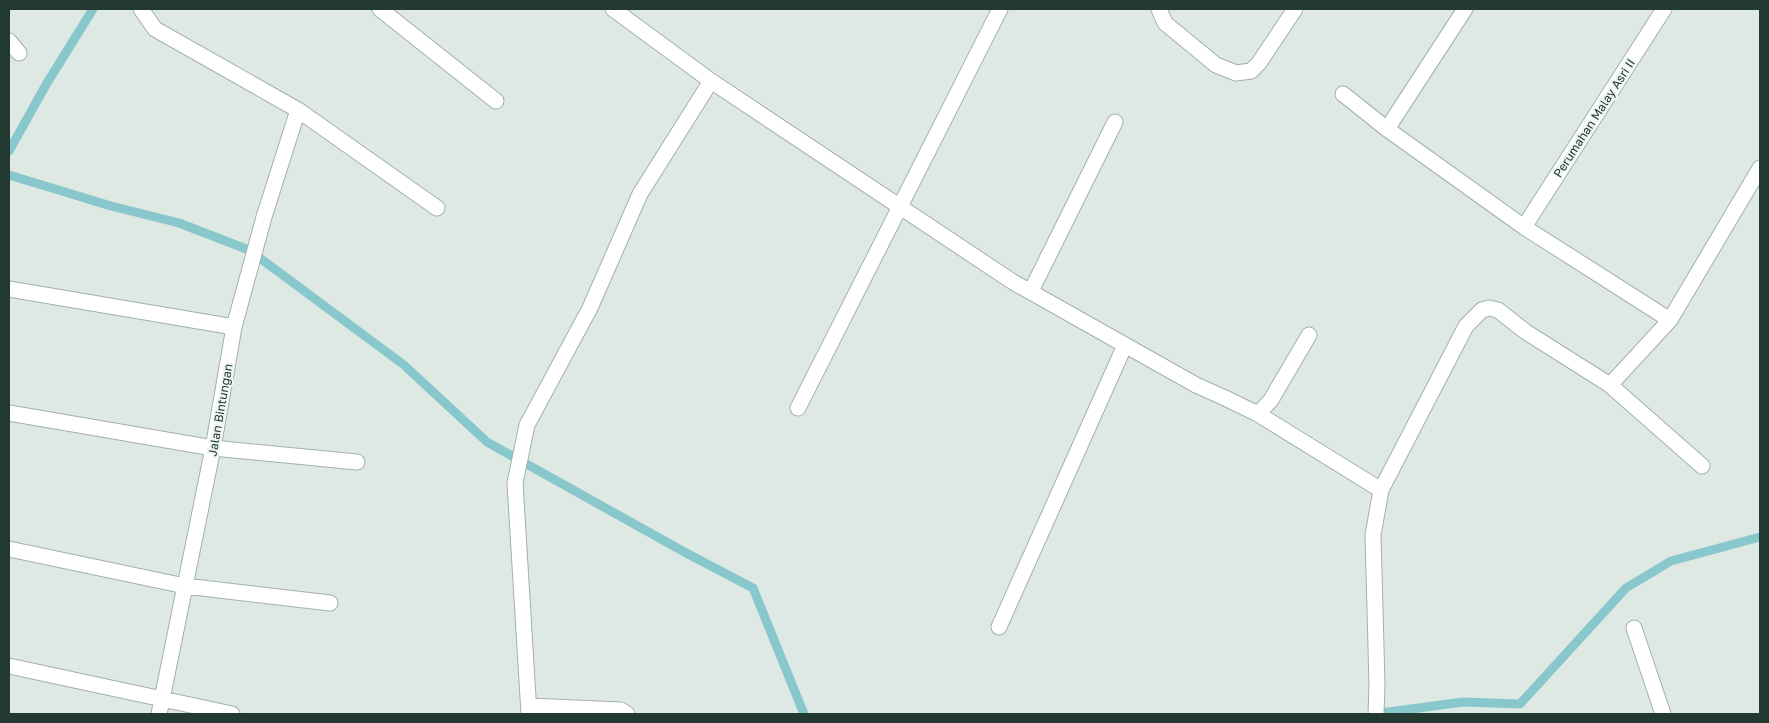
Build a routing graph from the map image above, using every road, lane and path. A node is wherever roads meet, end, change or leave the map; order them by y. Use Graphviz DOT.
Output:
graph roads {
  1 [pos="141,9"];
  2 [pos="380,9"];
  3 [pos="613,9"];
  4 [pos="1000,9"];
  5 [pos="1159,9"];
  6 [pos="1295,9"];
  7 [pos="1465,9"];
  8 [pos="1664,9"];
  9 [pos="711,81"];
  10 [pos="1343,94"];
  11 [pos="496,101"];
  12 [pos="298,110"];
  13 [pos="1115,122"];
  14 [pos="1387,129"];
  15 [pos="1760,168"];
  16 [pos="437,208"];
  17 [pos="901,208"];
  18 [pos="1524,227"];
  19 [pos="9,289"];
  20 [pos="1030,291"];
  21 [pos="1670,320"];
  22 [pos="234,327"];
  23 [pos="1309,335"];
  24 [pos="1125,345"];
  25 [pos="1610,384"];
  26 [pos="798,408"];
  27 [pos="9,413"];
  28 [pos="1258,414"];
  29 [pos="213,448"];
  30 [pos="357,462"];
  31 [pos="1702,466"];
  32 [pos="1381,490"];
  33 [pos="9,549"];
  34 [pos="185,586"];
  35 [pos="330,603"];
  36 [pos="999,627"];
  37 [pos="1634,628"];
  38 [pos="9,666"];
  39 [pos="163,699"];
  40 [pos="529,710"];
  41 [pos="159,714"];
  42 [pos="232,714"];
  43 [pos="627,714"];
  44 [pos="1376,714"];
  45 [pos="1663,714"];
  1 -- 12 [label="street"];
  2 -- 11 [label="street"];
  3 -- 9 [label="street"];
  4 -- 17 [label="street"];
  5 -- 6 [label="street"];
  7 -- 14 [label="street"];
  8 -- 18 [label="street, Perumahan Malay Asri II"];
  9 -- 17 [label="street"];
  9 -- 40 [label="street"];
  10 -- 14 [label="street"];
  12 -- 16 [label="street"];
  12 -- 22 [label="street, Jalan Bintungan"];
  13 -- 20 [label="street"];
  14 -- 18 [label="street"];
  15 -- 21 [label="street"];
  17 -- 20 [label="street"];
  17 -- 26 [label="street"];
  18 -- 21 [label="street"];
  19 -- 22 [label="street"];
  20 -- 24 [label="street"];
  21 -- 25 [label="street"];
  22 -- 29 [label="street, Jalan Bintungan"];
  23 -- 28 [label="street"];
  24 -- 28 [label="street"];
  24 -- 36 [label="street"];
  25 -- 31 [label="street"];
  25 -- 32 [label="street"];
  27 -- 29 [label="street"];
  28 -- 32 [label="street"];
  29 -- 30 [label="street"];
  29 -- 34 [label="street, Jalan Bintungan"];
  32 -- 44 [label="street"];
  33 -- 34 [label="street"];
  34 -- 35 [label="street"];
  34 -- 39 [label="street, Jalan Bintungan"];
  37 -- 45 [label="street"];
  38 -- 39 [label="street"];
  39 -- 41 [label="street, Jalan Bintungan"];
  39 -- 42 [label="street"];
  40 -- 43 [label="street"];
}
